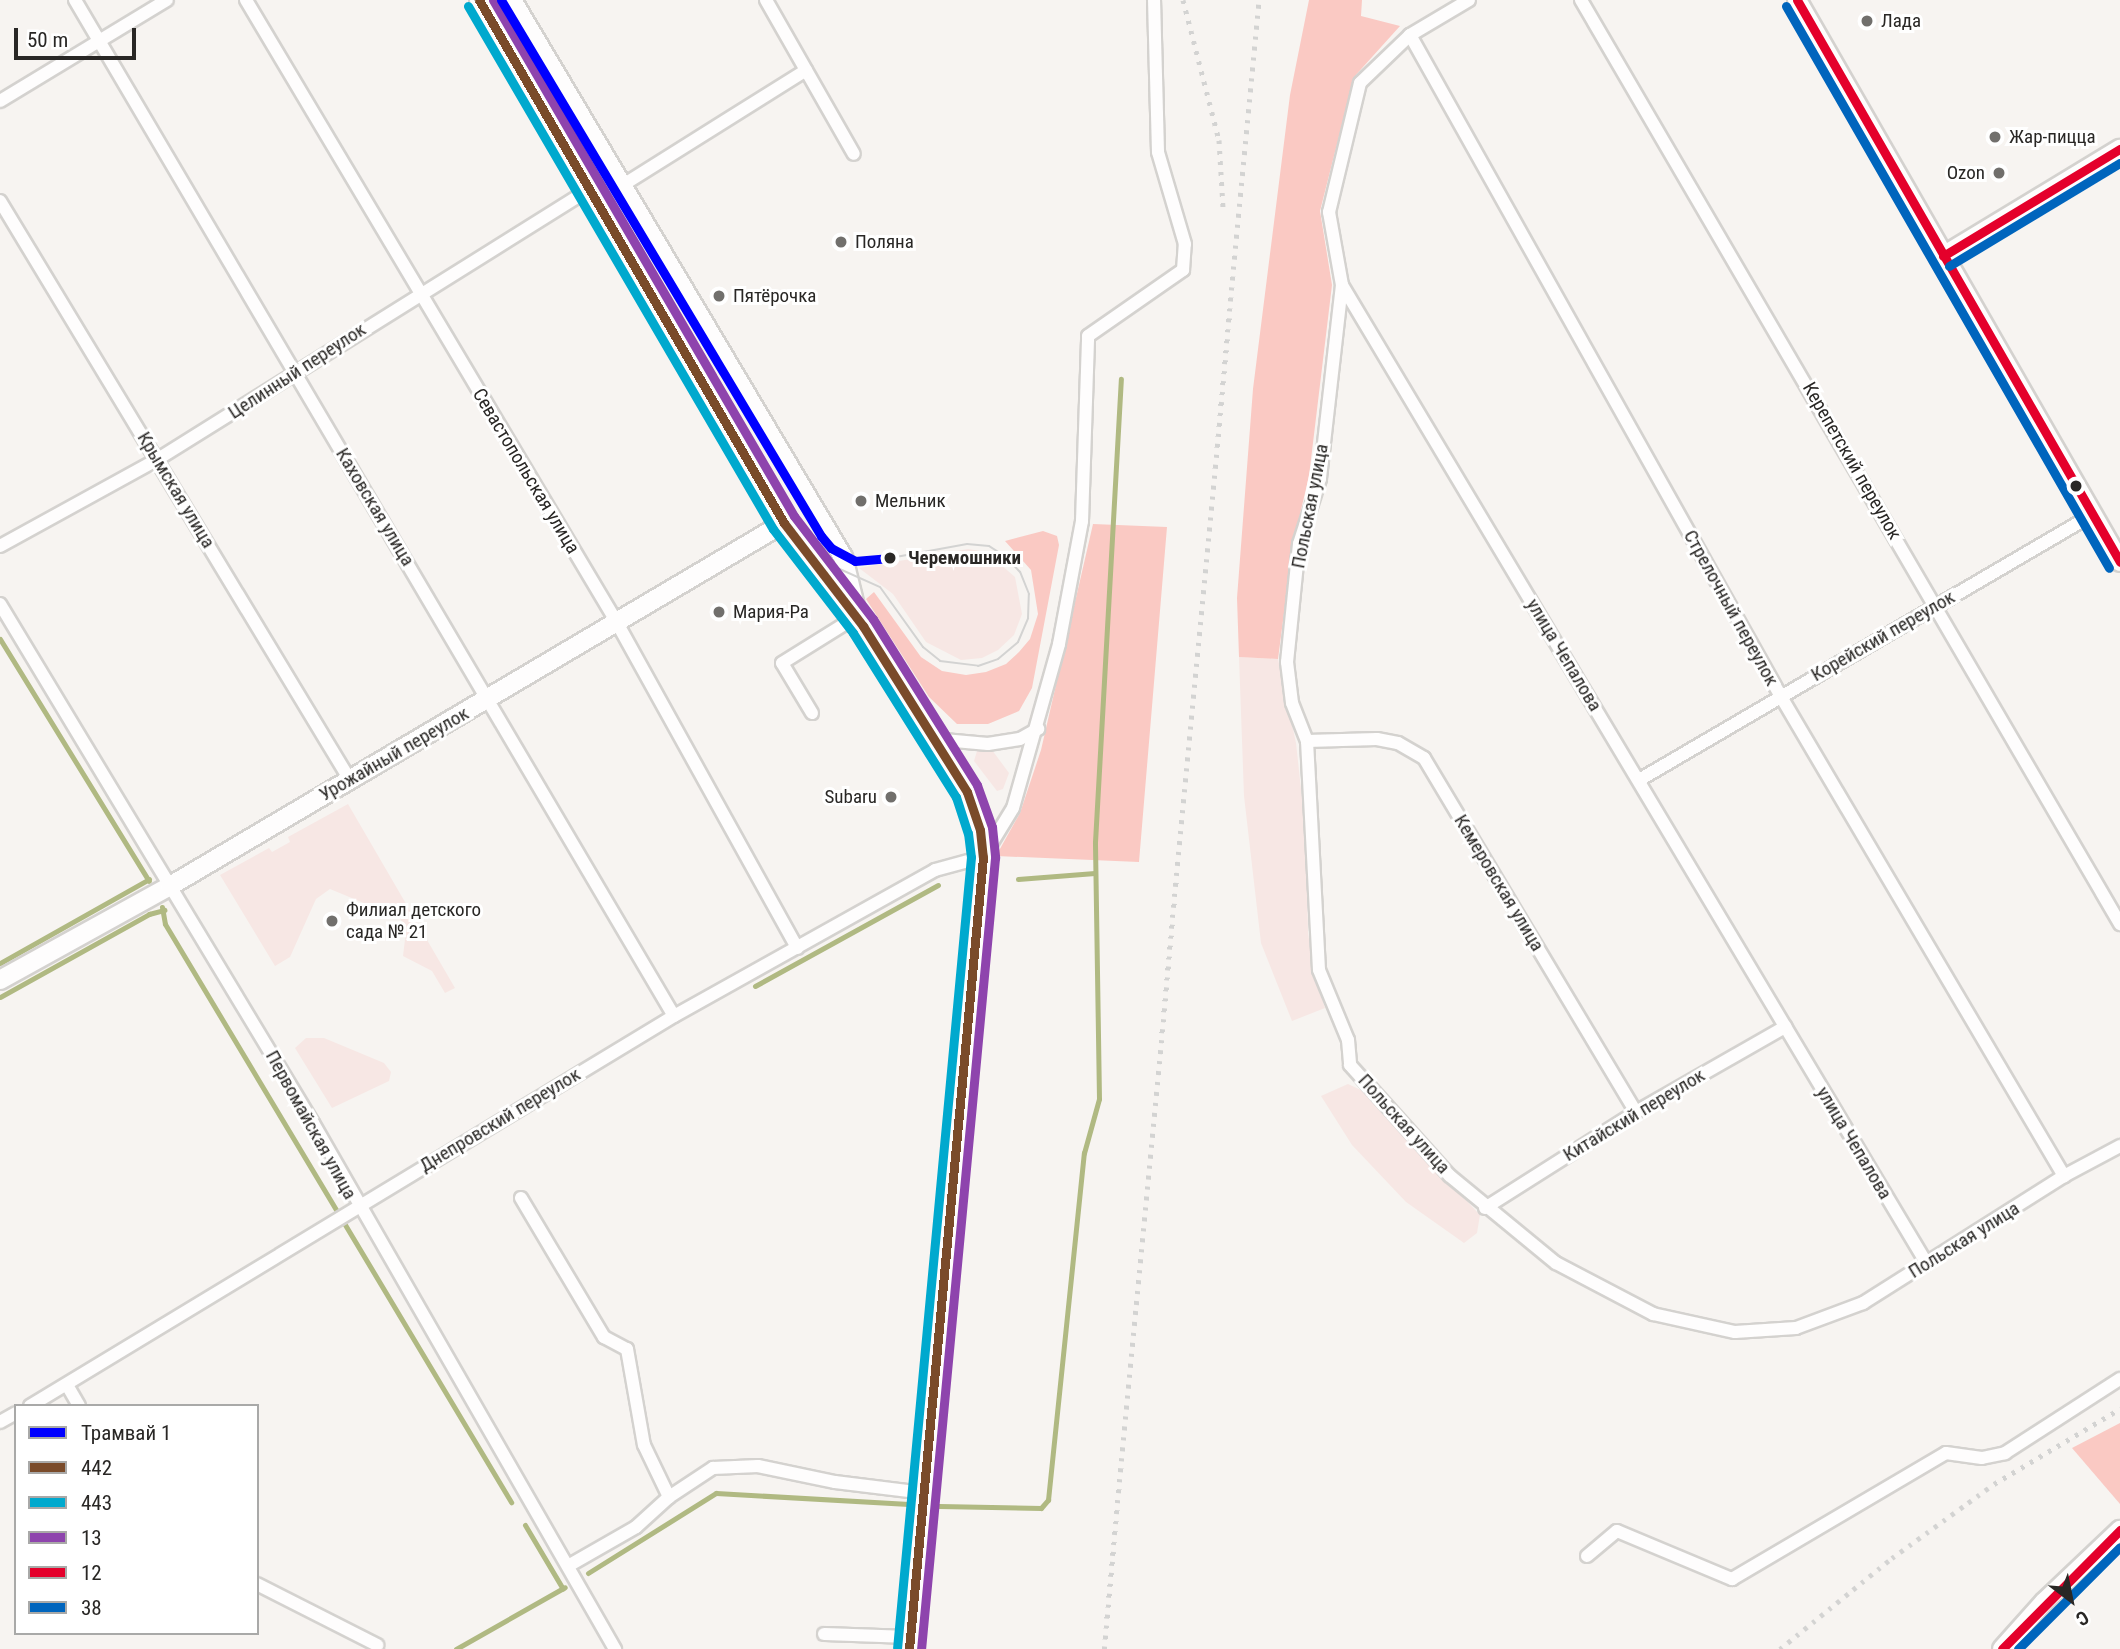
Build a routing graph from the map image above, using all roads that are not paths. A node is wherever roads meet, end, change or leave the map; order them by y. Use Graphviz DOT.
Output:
graph roads {
  1 [pos="75,0"];
  2 [pos="167,0"];
  3 [pos="246,0"];
  4 [pos="479,0"];
  5 [pos="512,0"];
  6 [pos="765,0"];
  7 [pos="1154,0"];
  8 [pos="1469,0"];
  9 [pos="1581,0"];
  10 [pos="1797,0"];
  11 [pos="1410,34"];
  12 [pos="100,41"];
  13 [pos="806,70"];
  14 [pos="0,101"];
  15 [pos="2120,149"];
  16 [pos="854,154"];
  17 [pos="623,186"];
  18 [pos="590,189"];
  19 [pos="0,201"];
  20 [pos="1943,256"];
  21 [pos="1342,285"];
  22 [pos="419,292"];
  23 [pos="295,372"];
  24 [pos="158,459"];
  25 [pos="2092,515"];
  26 [pos="784,523"];
  27 [pos="0,546"];
  28 [pos="844,557"];
  29 [pos="2120,562"];
  30 [pos="814,566"];
  31 [pos="0,604"];
  32 [pos="1936,606"];
  33 [pos="616,621"];
  34 [pos="860,621"];
  35 [pos="1780,695"];
  36 [pos="488,699"];
  37 [pos="812,713"];
  38 [pos="1038,729"];
  39 [pos="933,739"];
  40 [pos="1307,741"];
  41 [pos="350,780"];
  42 [pos="1639,780"];
  43 [pos="982,858"];
  44 [pos="170,886"];
  45 [pos="2120,924"];
  46 [pos="797,948"];
  47 [pos="0,980"];
  48 [pos="674,1016"];
  49 [pos="1785,1027"];
  50 [pos="1636,1112"];
  51 [pos="2120,1146"];
  52 [pos="2064,1176"];
  53 [pos="521,1198"];
  54 [pos="357,1206"];
  55 [pos="1485,1208"];
  56 [pos="1927,1264"];
  57 [pos="2120,1378"];
  58 [pos="67,1385"];
  59 [pos="34,1404"];
  60 [pos="78,1404"];
  61 [pos="925,1493"];
  62 [pos="669,1497"];
  63 [pos="2120,1530"];
  64 [pos="1587,1556"];
  65 [pos="568,1566"];
  66 [pos="259,1585"];
  67 [pos="824,1633"];
  68 [pos="909,1643"];
  69 [pos="377,1645"];
  70 [pos="615,1649"];
  71 [pos="2002,1649"];
  1 -- 12 [label="street, Каховская улица"];
  2 -- 12 [label="street"];
  3 -- 22 [label="street, Севастопольская улица"];
  4 -- 18 [label="main road"];
  5 -- 17 [label="main road"];
  6 -- 13 [label="street"];
  7 -- 38 [label="street"];
  8 -- 11 [label="street, улица Чепалова"];
  9 -- 32 [label="street, Керепетский переулок"];
  10 -- 20 [label="main road"];
  11 -- 21 [label="street, улица Чепалова"];
  11 -- 35 [label="street, Стрелочный переулок"];
  12 -- 14 [label="street"];
  12 -- 23 [label="street, Каховская улица"];
  13 -- 16 [label="street"];
  13 -- 17 [label="street"];
  15 -- 20 [label="main road"];
  17 -- 28 [label="main road"];
  18 -- 22 [label="street, Целинный переулок"];
  18 -- 26 [label="main road"];
  19 -- 24 [label="street, Крымская улица"];
  20 -- 25 [label="main road"];
  21 -- 40 [label="street, Польская улица"];
  21 -- 42 [label="street, улица Чепалова"];
  22 -- 23 [label="street, Целинный переулок"];
  22 -- 33 [label="street, Севастопольская улица"];
  23 -- 24 [label="street, Целинный переулок"];
  23 -- 36 [label="street, Каховская улица"];
  24 -- 27 [label="street, Целинный переулок"];
  24 -- 41 [label="street, Крымская улица"];
  25 -- 29 [label="main road"];
  25 -- 32 [label="street, Корейский переулок"];
  26 -- 30 [label="main road"];
  26 -- 33 [label="main road, Урожайный переулок"];
  28 -- 30 [label="main road"];
  28 -- 34 [label="main road"];
  30 -- 34 [label="main road"];
  31 -- 44 [label="street, Первомайская улица"];
  32 -- 35 [label="street, Корейский переулок"];
  32 -- 45 [label="street, Керепетский переулок"];
  33 -- 36 [label="main road, Урожайный переулок"];
  33 -- 46 [label="street, Севастопольская улица"];
  34 -- 37 [label="street"];
  34 -- 39 [label="main road"];
  35 -- 42 [label="street, Корейский переулок"];
  35 -- 52 [label="street, Стрелочный переулок"];
  36 -- 41 [label="main road, Урожайный переулок"];
  36 -- 48 [label="street, Каховская улица"];
  38 -- 39 [label="street"];
  38 -- 43 [label="street"];
  39 -- 43 [label="main road"];
  40 -- 50 [label="street, Кемеровская улица"];
  40 -- 55 [label="street, Польская улица"];
  41 -- 44 [label="main road, Урожайный переулок"];
  42 -- 49 [label="street, улица Чепалова"];
  43 -- 46 [label="street, Днепровский переулок"];
  43 -- 61 [label="main road"];
  44 -- 47 [label="main road, Урожайный переулок"];
  44 -- 54 [label="street, Первомайская улица"];
  46 -- 48 [label="street, Днепровский переулок"];
  48 -- 54 [label="street, Днепровский переулок"];
  49 -- 50 [label="street, Китайский переулок"];
  49 -- 56 [label="street, улица Чепалова"];
  50 -- 55 [label="street, Китайский переулок"];
  51 -- 52 [label="street, Польская улица"];
  52 -- 56 [label="street, Польская улица"];
  53 -- 62 [label="street"];
  54 -- 58 [label="street, Днепровский переулок"];
  54 -- 65 [label="street, Первомайская улица"];
  55 -- 56 [label="street, Польская улица"];
  57 -- 64 [label="street"];
  58 -- 59 [label="street, Днепровский переулок"];
  58 -- 60 [label="street"];
  61 -- 62 [label="street"];
  61 -- 68 [label="main road"];
  62 -- 65 [label="street"];
  63 -- 71 [label="main road"];
  65 -- 70 [label="street, Первомайская улица"];
  66 -- 69 [label="street"];
  67 -- 68 [label="street"];
}
